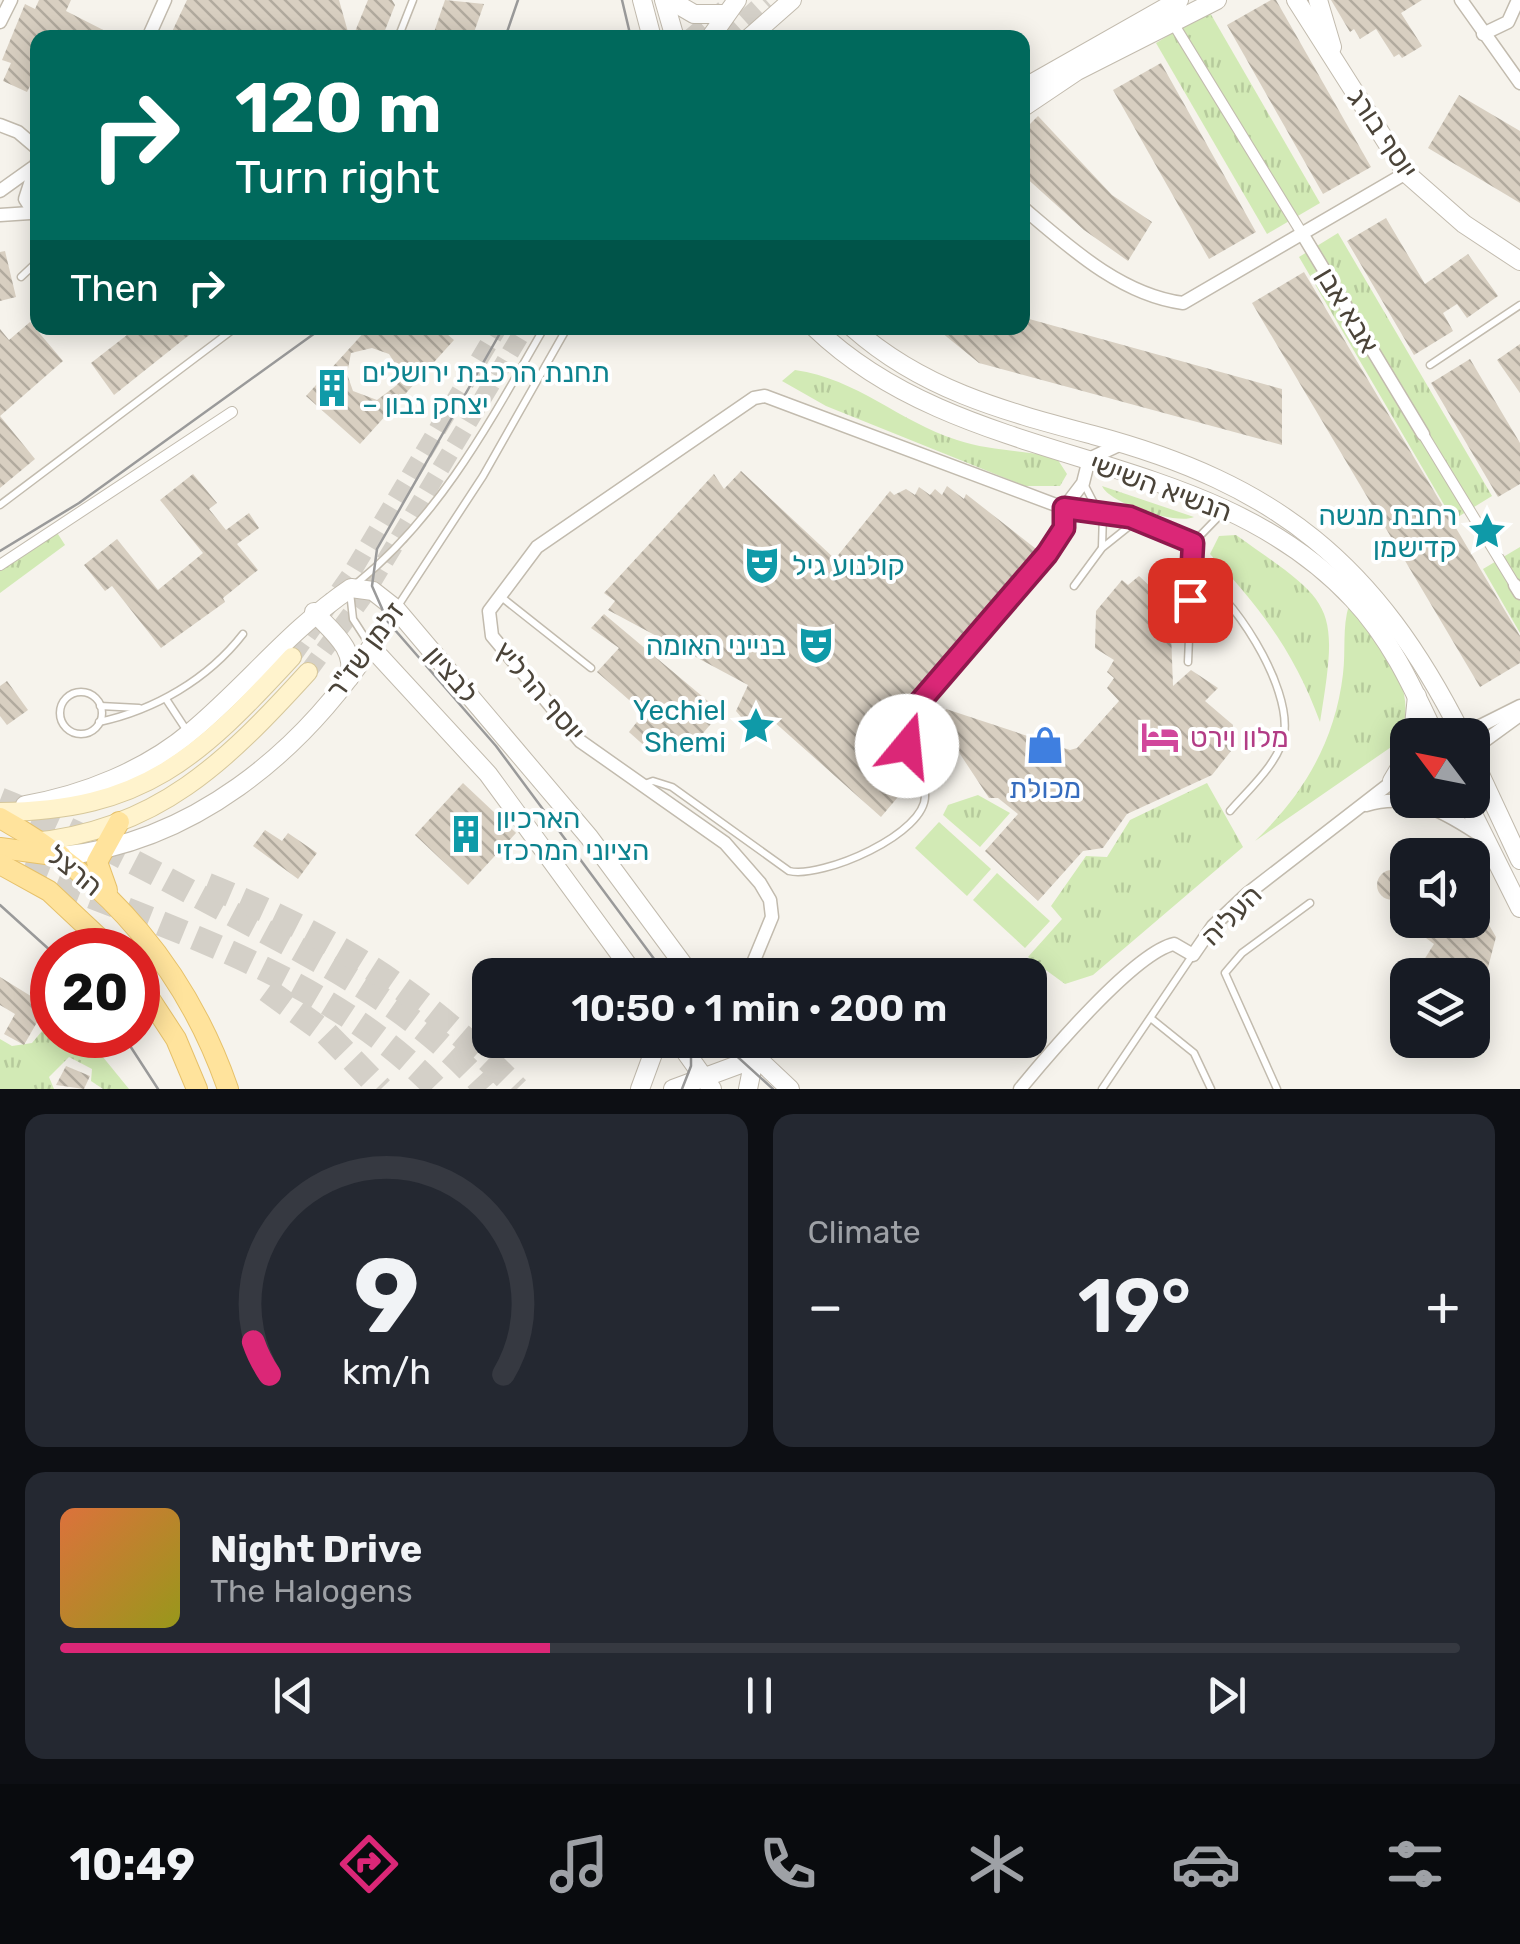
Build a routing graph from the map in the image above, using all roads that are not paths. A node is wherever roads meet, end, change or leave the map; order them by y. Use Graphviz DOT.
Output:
graph roads {
  1 [pos="11,0"];
  2 [pos="165,0"];
  3 [pos="413,0"];
  4 [pos="642,0"];
  5 [pos="667,0"];
  6 [pos="792,0"];
  7 [pos="1179,0"];
  8 [pos="1217,0"];
  9 [pos="1296,0"];
  10 [pos="1318,0"];
  11 [pos="1461,0"];
  12 [pos="1518,0"];
  13 [pos="731,7"];
  14 [pos="0,22"];
  15 [pos="1176,28"];
  16 [pos="152,30"];
  17 [pos="401,30"];
  18 [pos="650,30"];
  19 [pos="673,30"];
  20 [pos="715,30"];
  21 [pos="758,30"];
  22 [pos="1483,34"];
  23 [pos="1343,75"];
  24 [pos="1520,83"];
  25 [pos="1030,84"];
  26 [pos="1030,103"];
  27 [pos="0,125"];
  28 [pos="30,142"];
  29 [pos="30,168"];
  30 [pos="1406,173"];
  31 [pos="30,180"];
  32 [pos="0,190"];
  33 [pos="30,207"];
  34 [pos="1030,212"];
  35 [pos="0,214"];
  36 [pos="30,216"];
  37 [pos="1302,235"];
  38 [pos="1520,260"];
  39 [pos="30,269"];
  40 [pos="21,277"];
  41 [pos="1520,305"];
  42 [pos="226,335"];
  43 [pos="540,335"];
  44 [pos="563,335"];
  45 [pos="823,335"];
  46 [pos="862,335"];
  47 [pos="1430,366"];
  48 [pos="232,412"];
  49 [pos="1424,434"];
  50 [pos="1124,444"];
  51 [pos="1090,459"];
  52 [pos="1083,483"];
  53 [pos="0,505"];
  54 [pos="1064,508"];
  55 [pos="1226,509"];
  56 [pos="1101,513"];
  57 [pos="1137,520"];
  58 [pos="1193,543"];
  59 [pos="1102,548"];
  60 [pos="0,565"];
  61 [pos="1192,570"];
  62 [pos="1074,586"];
  63 [pos="351,588"];
  64 [pos="1518,589"];
  65 [pos="499,596"];
  66 [pos="396,609"];
  67 [pos="314,612"];
  68 [pos="243,634"];
  69 [pos="371,647"];
  70 [pos="292,658"];
  71 [pos="1188,662"];
  72 [pos="590,668"];
  73 [pos="308,672"];
  74 [pos="348,680"];
  75 [pos="1417,696"];
  76 [pos="166,699"];
  77 [pos="100,706"];
  78 [pos="150,706"];
  79 [pos="1520,706"];
  80 [pos="1520,715"];
  81 [pos="1415,718"];
  82 [pos="1427,718"];
  83 [pos="1452,718"];
  84 [pos="1490,721"];
  85 [pos="99,722"];
  86 [pos="189,734"];
  87 [pos="1490,739"];
  88 [pos="1390,784"];
  89 [pos="641,785"];
  90 [pos="1490,794"];
  91 [pos="1363,806"];
  92 [pos="1230,811"];
  93 [pos="0,813"];
  94 [pos="1475,818"];
  95 [pos="119,822"];
  96 [pos="1484,838"];
  97 [pos="40,842"];
  98 [pos="0,846"];
  99 [pos="100,849"];
  100 [pos="1490,850"];
  101 [pos="60,856"];
  102 [pos="1520,860"];
  103 [pos="0,864"];
  104 [pos="113,900"];
  105 [pos="1310,903"];
  106 [pos="1520,908"];
  107 [pos="88,928"];
  108 [pos="1193,955"];
  109 [pos="623,958"];
  110 [pos="678,958"];
  111 [pos="755,958"];
  112 [pos="160,1015"];
  113 [pos="1153,1020"];
  114 [pos="651,1058"];
  115 [pos="690,1058"];
  116 [pos="754,1059"];
  117 [pos="706,1083"];
  118 [pos="198,1089"];
  119 [pos="228,1089"];
  120 [pos="640,1089"];
  121 [pos="673,1089"];
  122 [pos="748,1089"];
  123 [pos="790,1089"];
  124 [pos="1020,1089"];
  125 [pos="1102,1089"];
  126 [pos="1211,1089"];
  127 [pos="1277,1089"];
  1 -- 14 [label="street"];
  2 -- 16 [label="street"];
  3 -- 17 [label="lane"];
  4 -- 18 [label="street"];
  5 -- 13 [label="street"];
  5 -- 19 [label="street"];
  6 -- 21 [label="street"];
  7 -- 25 [label="street"];
  8 -- 26 [label="street"];
  9 -- 23 [label="street, יוסף בורג"];
  10 -- 23 [label="street, יוסף בורג"];
  11 -- 22 [label="street"];
  12 -- 22 [label="street"];
  13 -- 20 [label="street"];
  15 -- 37 [label="street, אבא אבן"];
  22 -- 24 [label="street"];
  23 -- 30 [label="street, יוסף בורג"];
  27 -- 28 [label="street"];
  29 -- 32 [label="street"];
  30 -- 37 [label="street"];
  30 -- 38 [label="street, יוסף בורג"];
  31 -- 33 [label="street"];
  34 -- 37 [label="street"];
  35 -- 36 [label="street"];
  37 -- 49 [label="street, אבא אבן"];
  39 -- 40 [label="lane"];
  41 -- 47 [label="lane"];
  42 -- 53 [label="lane"];
  43 -- 63 [label="lane, זלמן שז\"ר"];
  44 -- 66 [label="lane, זלמן שז\"ר"];
  45 -- 51 [label="street, הנשיא השישי"];
  46 -- 50 [label="street, הנשיא השישי"];
  48 -- 60 [label="street"];
  49 -- 64 [label="street, אבא אבן"];
  50 -- 51 [label="street"];
  50 -- 83 [label="street, הנשיא השישי"];
  51 -- 52 [label="street"];
  51 -- 55 [label="street, הנשיא השישי"];
  52 -- 54 [label="street"];
  52 -- 56 [label="lane"];
  54 -- 56 [label="lane"];
  54 -- 65 [label="street, יוסף הרליץ"];
  54 -- 89 [label="lane"];
  55 -- 58 [label="lane"];
  55 -- 75 [label="street, הנשיא השישי"];
  56 -- 57 [label="lane"];
  56 -- 59 [label="lane"];
  57 -- 58 [label="lane"];
  57 -- 59 [label="lane"];
  58 -- 61 [label="lane"];
  59 -- 62 [label="lane"];
  61 -- 71 [label="lane"];
  61 -- 92 [label="lane"];
  63 -- 66 [label="street, לבציון"];
  63 -- 67 [label="street, זלמן שז\"ר"];
  63 -- 69 [label="lane, לבציון"];
  65 -- 72 [label="lane"];
  65 -- 89 [label="street, יוסף הרליץ"];
  66 -- 69 [label="lane, זלמן שז\"ר"];
  66 -- 110 [label="street, לבציון"];
  67 -- 74 [label="street"];
  67 -- 86 [label="street, זלמן שז\"ר"];
  68 -- 76 [label="lane"];
  69 -- 74 [label="street, זלמן שז\"ר"];
  69 -- 109 [label="street, לבציון"];
  70 -- 93 [label="main road, זלמן שז\"ר"];
  73 -- 95 [label="main road, זלמן שז\"ר"];
  74 -- 99 [label="street, זלמן שז\"ר"];
  75 -- 81 [label="street"];
  75 -- 82 [label="street, הנשיא השישי"];
  76 -- 78 [label="lane"];
  76 -- 86 [label="lane"];
  77 -- 78 [label="lane"];
  77 -- 85 [label="lane"];
  77 -- 85 [label="lane"];
  78 -- 85 [label="lane"];
  79 -- 84 [label="street"];
  80 -- 87 [label="street"];
  86 -- 93 [label="street, זלמן שז\"ר"];
  88 -- 91 [label="street, העליה"];
  89 -- 111 [label="street, יוסף הרליץ"];
  90 -- 102 [label="street"];
  91 -- 96 [label="street"];
  91 -- 108 [label="street, העליה"];
  93 -- 97 [label="main road, הרצל"];
  94 -- 96 [label="street"];
  95 -- 97 [label="main road, זלמן שז\"ר"];
  95 -- 99 [label="main road"];
  97 -- 98 [label="main road, זלמן שז\"ר"];
  97 -- 101 [label="main road, הרצל"];
  98 -- 101 [label="main road"];
  99 -- 101 [label="street, זלמן שז\"ר"];
  99 -- 104 [label="main road"];
  100 -- 106 [label="street"];
  101 -- 104 [label="main road, הרצל"];
  103 -- 107 [label="main road, הרצל"];
  104 -- 119 [label="main road, הרצל"];
  105 -- 127 [label="lane"];
  108 -- 113 [label="lane"];
  108 -- 124 [label="street, העליה"];
  112 -- 118 [label="main road"];
  113 -- 125 [label="lane"];
  113 -- 126 [label="lane"];
  114 -- 120 [label="street"];
  115 -- 117 [label="street"];
  116 -- 117 [label="street"];
  116 -- 122 [label="street"];
  116 -- 123 [label="street"];
  117 -- 121 [label="street"];
}
